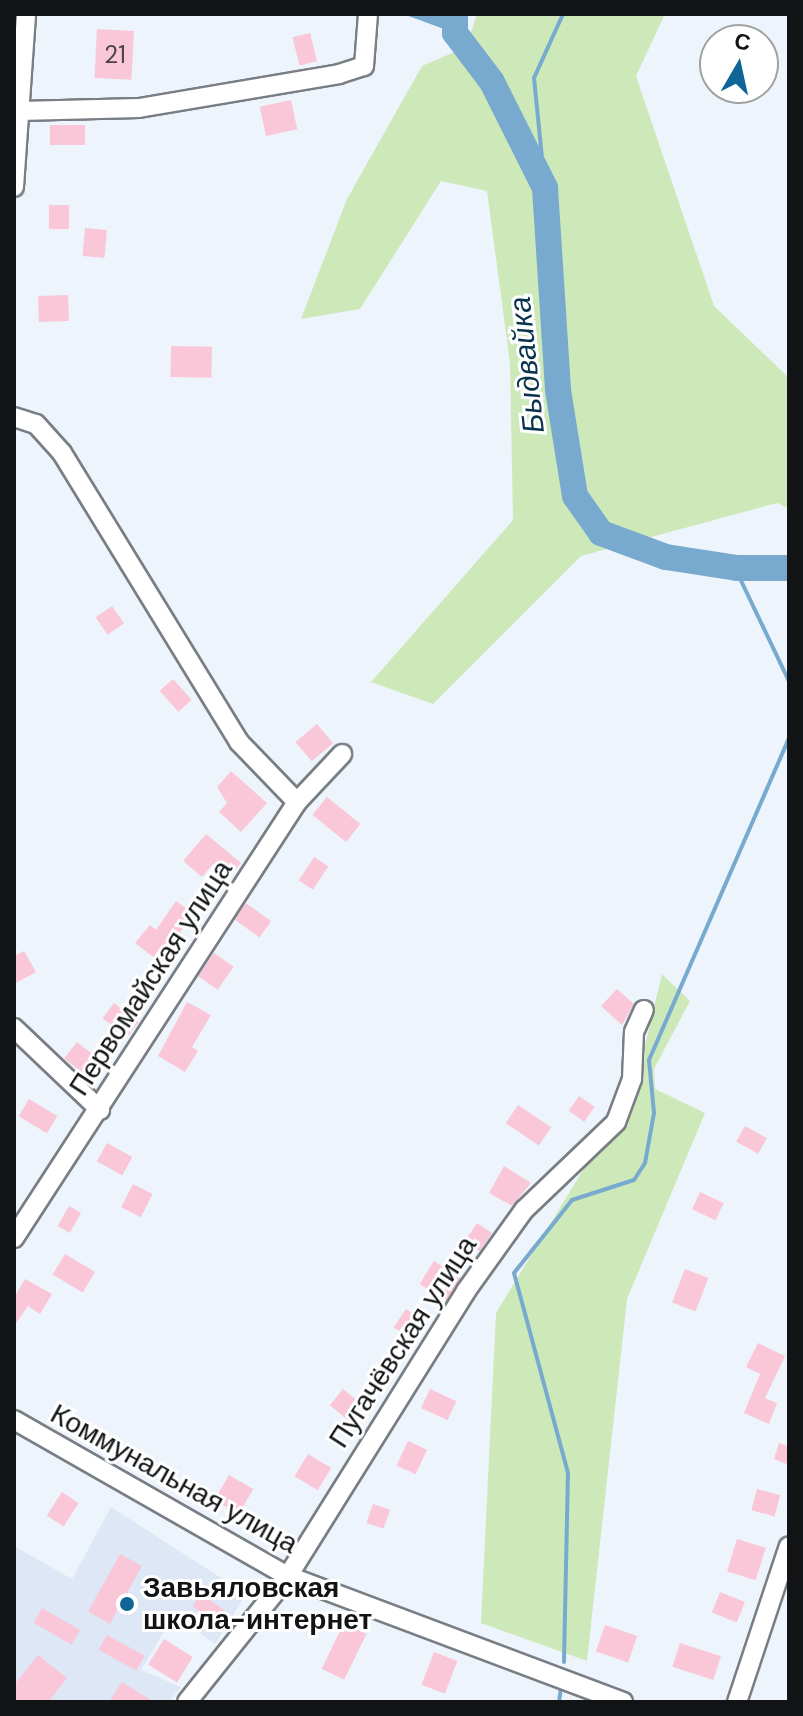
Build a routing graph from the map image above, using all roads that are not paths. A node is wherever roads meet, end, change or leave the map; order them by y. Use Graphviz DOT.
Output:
graph roads {
  1 [pos="26,14"];
  2 [pos="368,14"];
  3 [pos="20,111"];
  4 [pos="14,187"];
  5 [pos="14,417"];
  6 [pos="342,754"];
  7 [pos="297,802"];
  8 [pos="644,1010"];
  9 [pos="14,1028"];
  10 [pos="100,1110"];
  11 [pos="14,1238"];
  12 [pos="14,1420"];
  13 [pos="789,1546"];
  14 [pos="288,1576"];
  15 [pos="187,1702"];
  16 [pos="623,1702"];
  17 [pos="737,1702"];
  1 -- 3 [label="street"];
  2 -- 3 [label="street"];
  3 -- 4 [label="street"];
  5 -- 7 [label="street"];
  6 -- 7 [label="street, Первомайская улица"];
  7 -- 10 [label="street, Первомайская улица"];
  8 -- 14 [label="street, Пугачёвская улица"];
  9 -- 10 [label="street"];
  10 -- 11 [label="street, Первомайская улица"];
  12 -- 14 [label="street, Коммунальная улица"];
  13 -- 17 [label="street"];
  14 -- 15 [label="street, Пугачёвская улица"];
  14 -- 16 [label="street, Коммунальная улица"];
}
